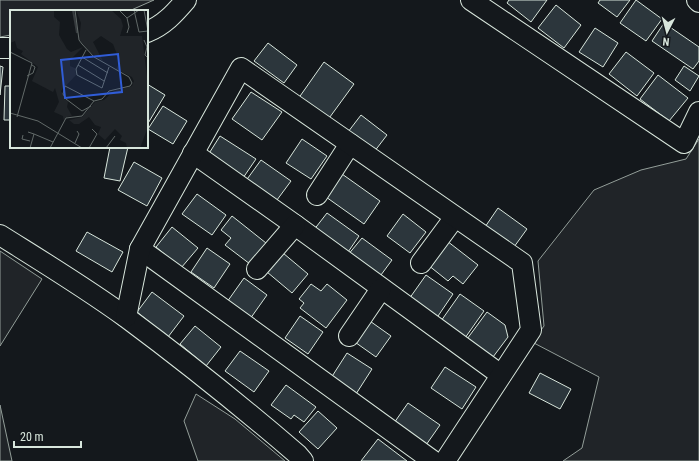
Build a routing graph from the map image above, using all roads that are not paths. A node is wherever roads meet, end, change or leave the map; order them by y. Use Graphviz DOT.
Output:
graph roads {
  1 [pos="186,0"];
  2 [pos="471,0"];
  3 [pos="148,32"];
  4 [pos="699,112"];
  5 [pos="350,144"];
  6 [pos="193,153"];
  7 [pos="317,195"];
  8 [pos="455,217"];
  9 [pos="295,225"];
  10 [pos="0,236"];
  11 [pos="140,249"];
  12 [pos="421,263"];
  13 [pos="257,269"];
  14 [pos="381,289"];
  15 [pos="126,318"];
  16 [pos="349,336"];
  17 [pos="501,375"];
  18 [pos="303,461"];
  19 [pos="433,461"];
  20 [pos="445,461"];
  1 -- 3 [label="street"];
  2 -- 4 [label="street"];
  5 -- 6 [label="street"];
  5 -- 7 [label="street"];
  5 -- 8 [label="street"];
  6 -- 9 [label="street"];
  6 -- 11 [label="street"];
  8 -- 12 [label="street"];
  8 -- 17 [label="street"];
  9 -- 13 [label="street"];
  9 -- 14 [label="street"];
  10 -- 15 [label="street"];
  11 -- 15 [label="street"];
  11 -- 19 [label="street"];
  14 -- 16 [label="street"];
  14 -- 17 [label="street"];
  15 -- 18 [label="street"];
  17 -- 20 [label="street"];
}
